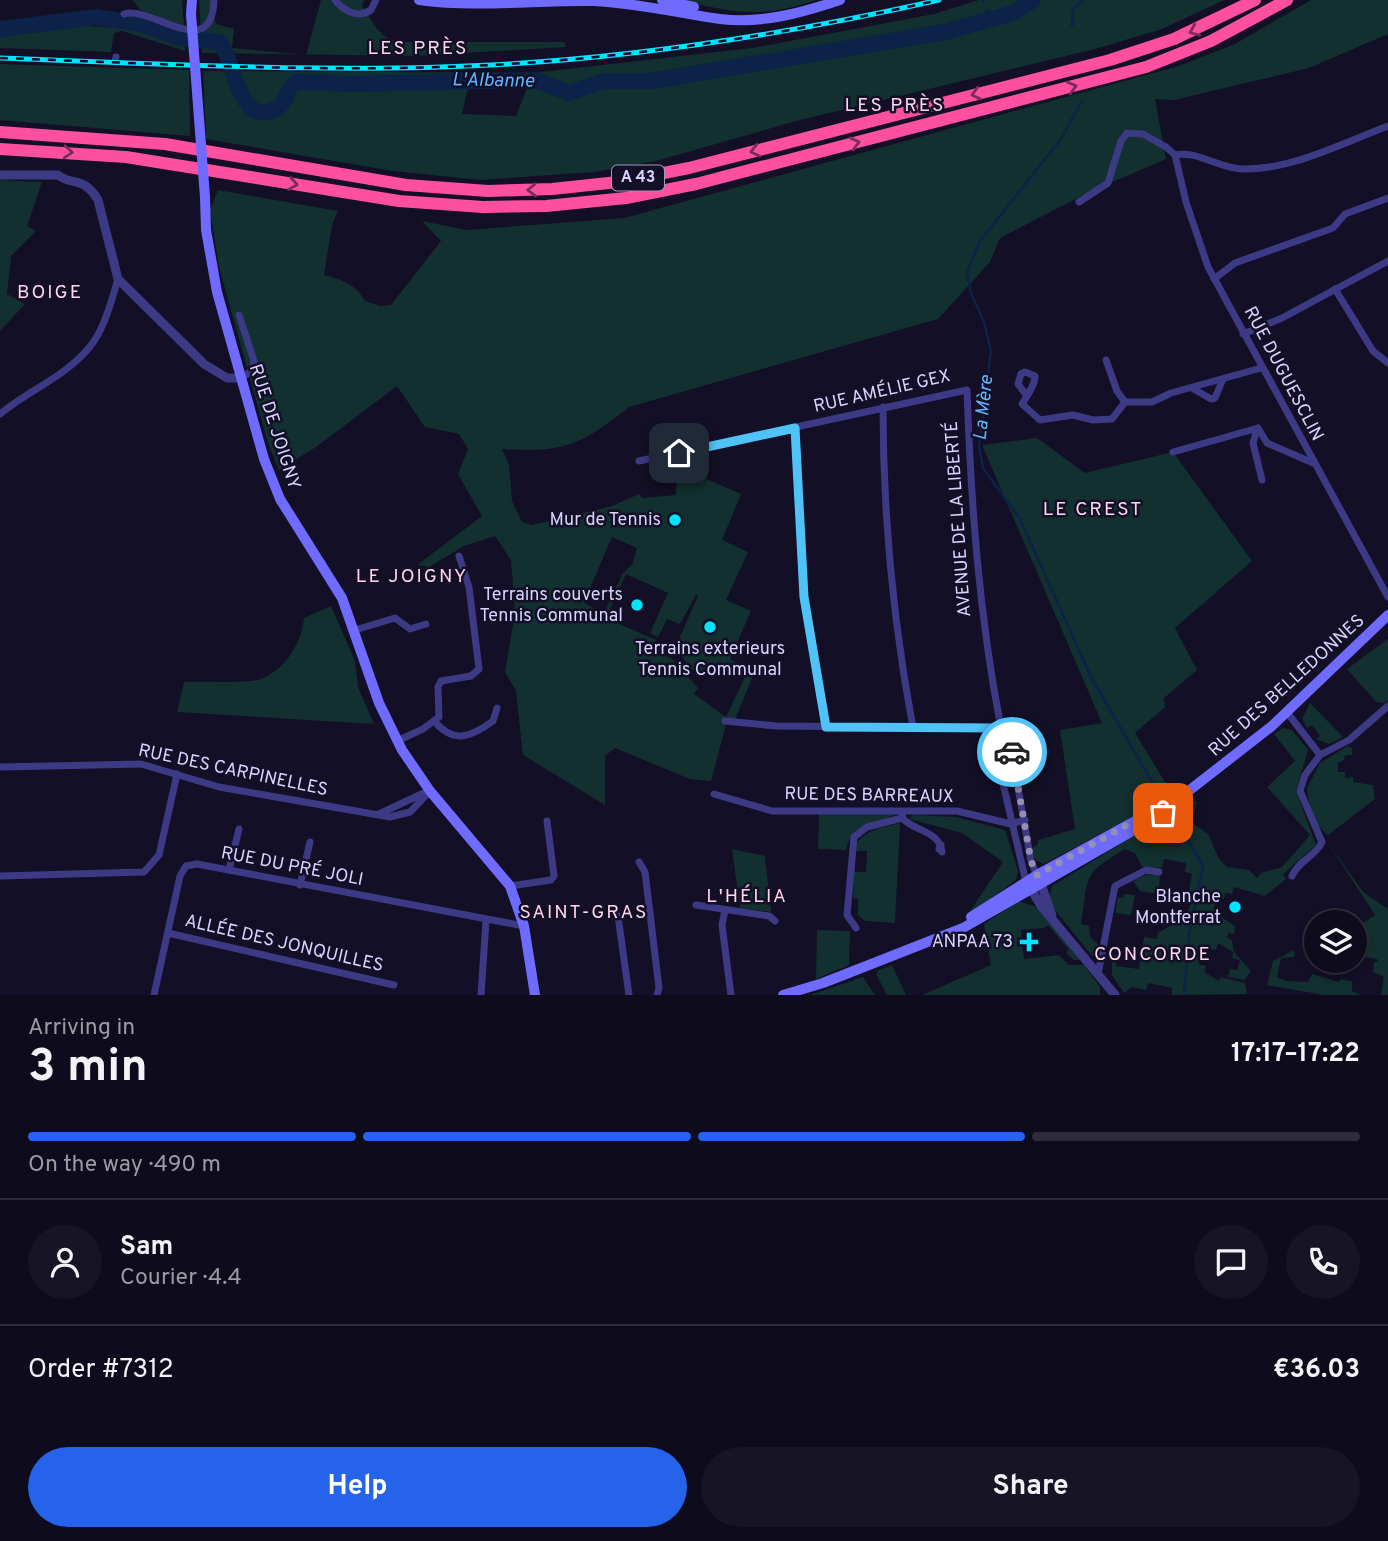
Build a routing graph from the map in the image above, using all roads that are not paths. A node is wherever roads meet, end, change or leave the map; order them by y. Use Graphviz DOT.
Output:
graph roads {
  1 [pos="191,0"];
  2 [pos="214,0"];
  3 [pos="335,0"];
  4 [pos="376,0"];
  5 [pos="419,0"];
  6 [pos="662,0"];
  7 [pos="840,0"];
  8 [pos="1255,0"];
  9 [pos="1287,0"];
  10 [pos="124,13"];
  11 [pos="753,19"];
  12 [pos="1388,126"];
  13 [pos="0,132"];
  14 [pos="0,149"];
  15 [pos="1175,155"];
  16 [pos="0,175"];
  17 [pos="1388,198"];
  18 [pos="1079,202"];
  19 [pos="1388,261"];
  20 [pos="118,279"];
  21 [pos="1214,279"];
  22 [pos="1335,289"];
  23 [pos="239,315"];
  24 [pos="1243,334"];
  25 [pos="1106,360"];
  26 [pos="1388,363"];
  27 [pos="1261,368"];
  28 [pos="241,378"];
  29 [pos="1223,379"];
  30 [pos="1192,388"];
  31 [pos="967,390"];
  32 [pos="1027,396"];
  33 [pos="1125,402"];
  34 [pos="883,407"];
  35 [pos="0,414"];
  36 [pos="795,428"];
  37 [pos="1258,428"];
  38 [pos="1173,452"];
  39 [pos="639,461"];
  40 [pos="1313,463"];
  41 [pos="1262,480"];
  42 [pos="459,556"];
  43 [pos="1388,597"];
  44 [pos="1388,615"];
  45 [pos="426,624"];
  46 [pos="355,630"];
  47 [pos="1388,706"];
  48 [pos="497,708"];
  49 [pos="1286,711"];
  50 [pos="725,721"];
  51 [pos="435,722"];
  52 [pos="826,727"];
  53 [pos="913,728"];
  54 [pos="1001,728"];
  55 [pos="397,741"];
  56 [pos="1320,755"];
  57 [pos="0,767"];
  58 [pos="177,774"];
  59 [pos="430,791"];
  60 [pos="714,794"];
  61 [pos="902,815"];
  62 [pos="1025,820"];
  63 [pos="547,821"];
  64 [pos="1011,824"];
  65 [pos="239,829"];
  66 [pos="310,842"];
  67 [pos="941,845"];
  68 [pos="639,862"];
  69 [pos="229,870"];
  70 [pos="1159,872"];
  71 [pos="0,876"];
  72 [pos="1292,876"];
  73 [pos="1040,880"];
  74 [pos="300,885"];
  75 [pos="510,886"];
  76 [pos="1028,886"];
  77 [pos="696,905"];
  78 [pos="725,910"];
  79 [pos="618,916"];
  80 [pos="1052,916"];
  81 [pos="486,921"];
  82 [pos="775,921"];
  83 [pos="524,926"];
  84 [pos="856,928"];
  85 [pos="168,933"];
  86 [pos="1098,974"];
  87 [pos="394,985"];
  88 [pos="154,995"];
  89 [pos="481,995"];
  90 [pos="536,995"];
  91 [pos="629,995"];
  92 [pos="657,995"];
  93 [pos="731,995"];
  94 [pos="783,995"];
  95 [pos="1115,995"];
  1 -- 28 [label="main road, RUE DE JOIGNY, bridge"];
  2 -- 10 [label="street"];
  3 -- 4 [label="street"];
  5 -- 11 [label="main road"];
  6 -- 11 [label="main road"];
  7 -- 11 [label="main road"];
  8 -- 13 [label="highway, A 43, one-way"];
  14 -- 9 [label="highway, A 43, one-way"];
  12 -- 15 [label="street"];
  15 -- 18 [label="street"];
  15 -- 21 [label="street, RUE DUGUESCLIN"];
  16 -- 20 [label="street"];
  17 -- 21 [label="street"];
  19 -- 22 [label="street"];
  20 -- 28 [label="street"];
  20 -- 35 [label="street"];
  21 -- 24 [label="street, RUE DUGUESCLIN"];
  22 -- 24 [label="street"];
  22 -- 26 [label="street"];
  23 -- 28 [label="street"];
  24 -- 27 [label="street, RUE DUGUESCLIN"];
  25 -- 33 [label="street"];
  27 -- 29 [label="street"];
  27 -- 40 [label="street, RUE DUGUESCLIN"];
  28 -- 46 [label="main road, RUE DE JOIGNY"];
  29 -- 30 [label="street"];
  29 -- 30 [label="street"];
  30 -- 33 [label="street"];
  31 -- 34 [label="street, RUE AMÉLIE GEX"];
  31 -- 54 [label="street, AVENUE DE LA LIBERTÉ"];
  32 -- 33 [label="street"];
  34 -- 36 [label="street, RUE AMÉLIE GEX"];
  34 -- 53 [label="street"];
  36 -- 39 [label="street, RUE AMÉLIE GEX"];
  36 -- 52 [label="street"];
  37 -- 38 [label="street"];
  37 -- 40 [label="street"];
  37 -- 41 [label="street"];
  40 -- 43 [label="street, RUE DUGUESCLIN"];
  42 -- 51 [label="street"];
  44 -- 49 [label="main road, RUE DES BELLEDONNES"];
  45 -- 46 [label="street"];
  46 -- 55 [label="main road, RUE DE JOIGNY"];
  47 -- 56 [label="street"];
  48 -- 51 [label="street"];
  49 -- 56 [label="street"];
  49 -- 73 [label="main road, RUE DES BELLEDONNES"];
  50 -- 52 [label="street"];
  51 -- 55 [label="street"];
  52 -- 53 [label="street"];
  53 -- 54 [label="street"];
  54 -- 62 [label="street, AVENUE DE LA LIBERTÉ"];
  54 -- 64 [label="street, AVENUE DE LA LIBERTÉ"];
  55 -- 59 [label="main road, RUE DE JOIGNY"];
  56 -- 72 [label="street"];
  57 -- 58 [label="street, RUE DES CARPINELLES"];
  58 -- 59 [label="street, RUE DES CARPINELLES"];
  58 -- 71 [label="street"];
  59 -- 75 [label="main road, RUE DE JOIGNY"];
  60 -- 61 [label="street, RUE DES BARREAUX"];
  61 -- 64 [label="street, RUE DES BARREAUX"];
  61 -- 67 [label="street"];
  61 -- 84 [label="street"];
  62 -- 64 [label="street, RUE DES BARREAUX"];
  62 -- 73 [label="street, AVENUE DE LA LIBERTÉ"];
  63 -- 75 [label="street"];
  64 -- 76 [label="street, AVENUE DE LA LIBERTÉ"];
  65 -- 69 [label="street"];
  66 -- 74 [label="street"];
  68 -- 92 [label="street"];
  69 -- 74 [label="street, RUE DU PRÉ JOLI"];
  69 -- 85 [label="street, RUE DU PRÉ JOLI"];
  70 -- 86 [label="street"];
  73 -- 76 [label="main road, RUE DES BELLEDONNES"];
  73 -- 80 [label="street"];
  74 -- 81 [label="street, RUE DU PRÉ JOLI"];
  75 -- 83 [label="main road, RUE DE JOIGNY"];
  76 -- 80 [label="street"];
  76 -- 94 [label="main road, RUE DES BELLEDONNES"];
  77 -- 78 [label="street"];
  78 -- 82 [label="street"];
  78 -- 93 [label="street"];
  79 -- 91 [label="street"];
  80 -- 86 [label="street"];
  81 -- 83 [label="street, RUE DU PRÉ JOLI"];
  81 -- 89 [label="street"];
  83 -- 90 [label="main road, RUE DE JOIGNY"];
  85 -- 87 [label="street, ALLÉE DES JONQUILLES"];
  85 -- 88 [label="street, RUE DU PRÉ JOLI"];
  86 -- 95 [label="street"];
}
